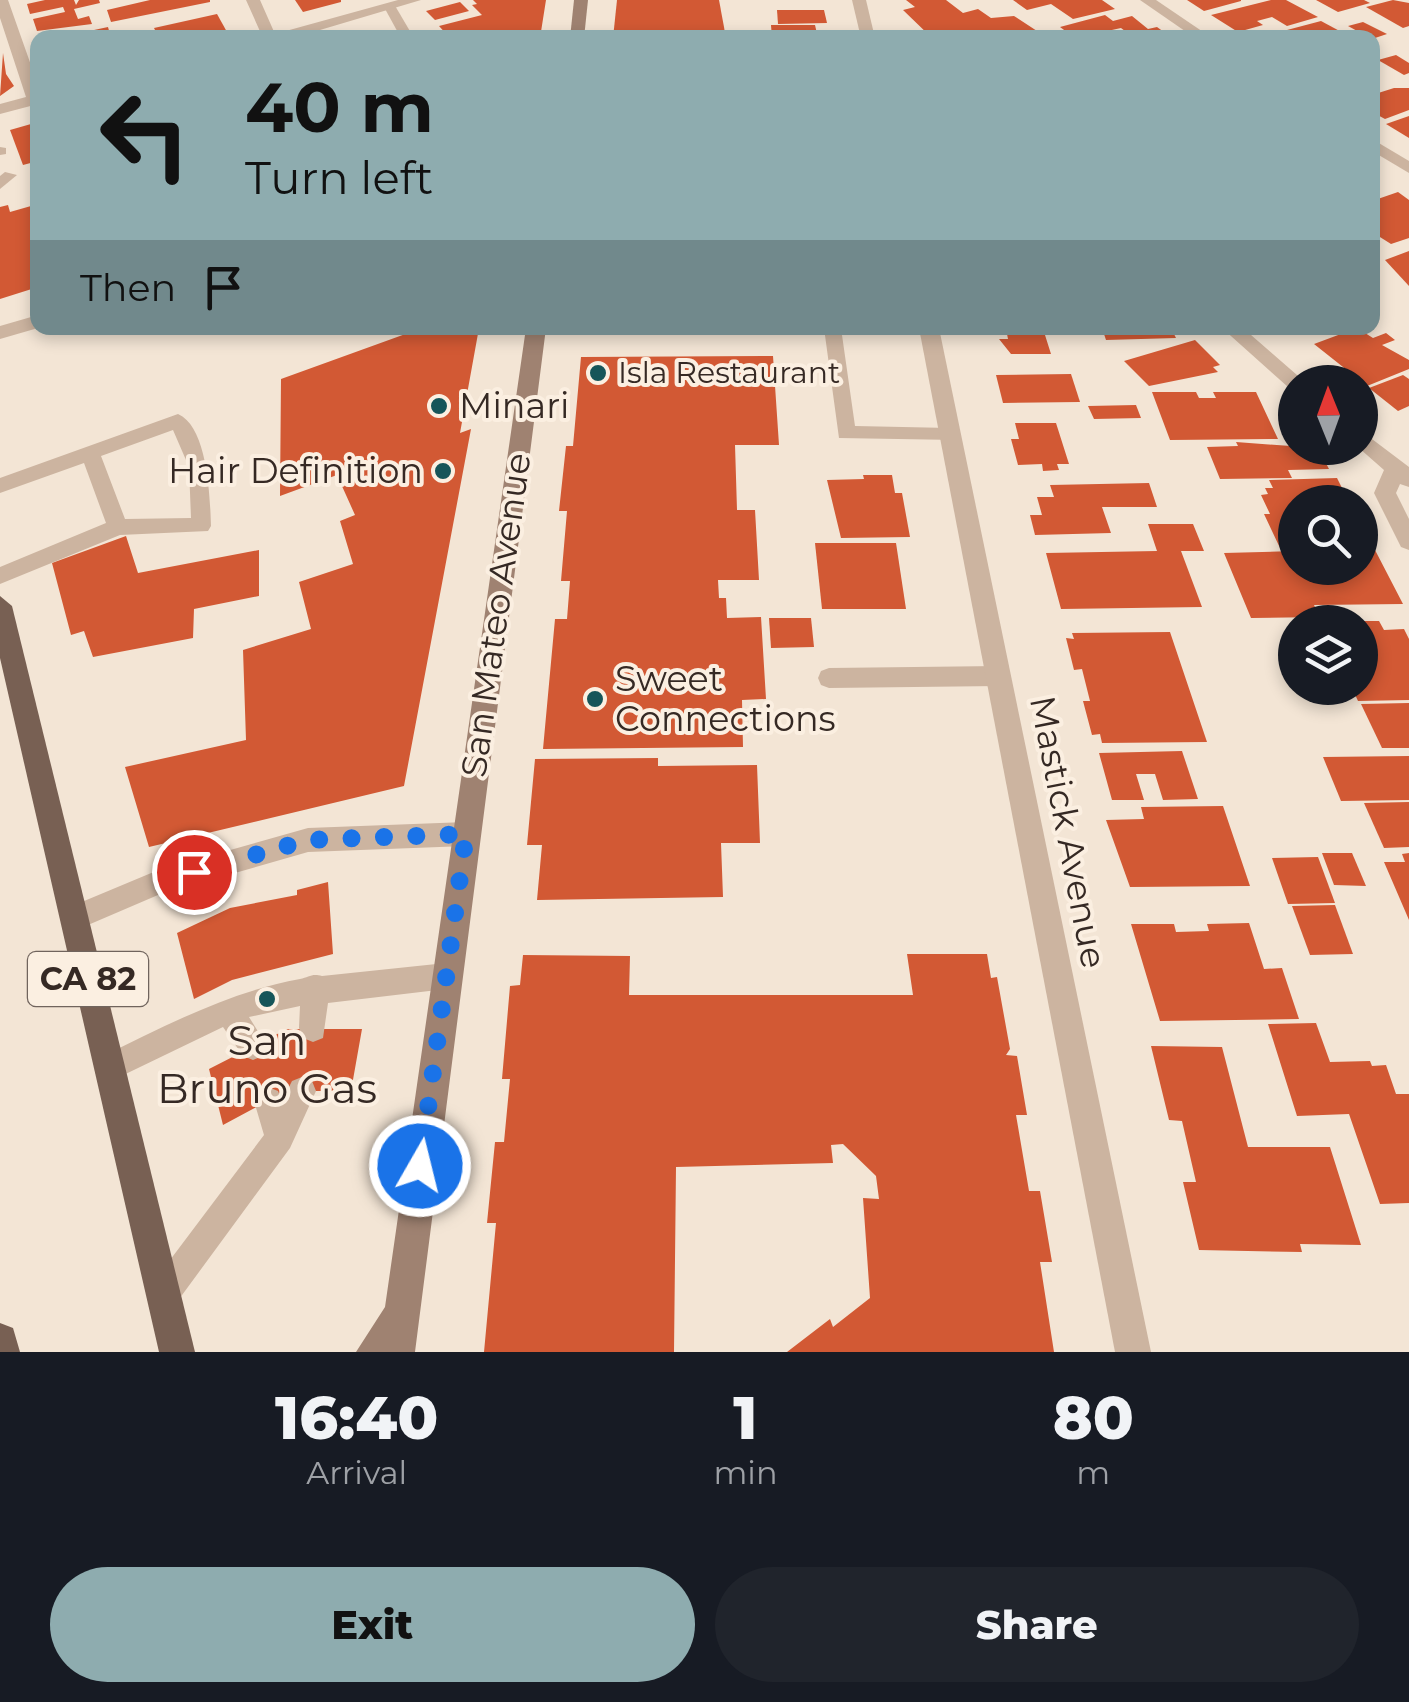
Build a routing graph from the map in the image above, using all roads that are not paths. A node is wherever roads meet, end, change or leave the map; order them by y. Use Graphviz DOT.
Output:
graph roads {
  1 [pos="1,0"];
  2 [pos="253,0"];
  3 [pos="414,0"];
  4 [pos="581,0"];
  5 [pos="859,0"];
  6 [pos="1147,0"];
  7 [pos="390,6"];
  8 [pos="268,30"];
  9 [pos="302,30"];
  10 [pos="400,30"];
  11 [pos="578,30"];
  12 [pos="866,30"];
  13 [pos="1194,30"];
  14 [pos="30,83"];
  15 [pos="30,102"];
  16 [pos="0,110"];
  17 [pos="1380,149"];
  18 [pos="1409,168"];
  19 [pos="30,324"];
  20 [pos="0,333"];
  21 [pos="535,335"];
  22 [pos="833,335"];
  23 [pos="930,335"];
  24 [pos="1239,335"];
  25 [pos="1278,367"];
  26 [pos="950,434"];
  27 [pos="90,453"];
  28 [pos="1378,453"];
  29 [pos="1402,473"];
  30 [pos="0,486"];
  31 [pos="118,527"];
  32 [pos="1409,541"];
  33 [pos="0,576"];
  34 [pos="0,606"];
  35 [pos="998,676"];
  36 [pos="829,678"];
  37 [pos="466,834"];
  38 [pos="74,918"];
  39 [pos="446,976"];
  40 [pos="315,987"];
  41 [pos="228,1010"];
  42 [pos="313,1028"];
  43 [pos="254,1046"];
  44 [pos="109,1068"];
  45 [pos="302,1090"];
  46 [pos="268,1101"];
  47 [pos="280,1138"];
  48 [pos="163,1294"];
  49 [pos="398,1335"];
  50 [pos="0,1341"];
  51 [pos="2,1352"];
  52 [pos="177,1352"];
  53 [pos="374,1352"];
  54 [pos="1133,1352"];
  1 -- 14 [label="street"];
  2 -- 8 [label="street"];
  3 -- 7 [label="street"];
  4 -- 11 [label="street"];
  5 -- 12 [label="street"];
  6 -- 13 [label="street"];
  7 -- 9 [label="street"];
  7 -- 10 [label="lane"];
  15 -- 16 [label="street"];
  17 -- 18 [label="street"];
  19 -- 20 [label="street"];
  21 -- 37 [label="street, San Mateo Avenue"];
  22 -- 26 [label="lane"];
  23 -- 26 [label="street, Mastick Avenue"];
  24 -- 25 [label="street"];
  26 -- 35 [label="street, Mastick Avenue"];
  27 -- 30 [label="lane"];
  27 -- 31 [label="lane"];
  27 -- 31 [label="lane"];
  28 -- 29 [label="street"];
  29 -- 32 [label="street"];
  31 -- 33 [label="lane"];
  34 -- 38 [label="main road, CA 82"];
  35 -- 36 [label="lane"];
  35 -- 54 [label="street, Mastick Avenue"];
  37 -- 38 [label="lane"];
  37 -- 39 [label="street, San Mateo Avenue"];
  38 -- 44 [label="main road, CA 82"];
  39 -- 40 [label="lane"];
  39 -- 49 [label="street, San Mateo Avenue"];
  40 -- 41 [label="lane"];
  40 -- 42 [label="lane"];
  41 -- 43 [label="lane"];
  41 -- 44 [label="lane"];
  44 -- 48 [label="main road, CA 82"];
  45 -- 47 [label="lane"];
  46 -- 47 [label="lane"];
  47 -- 48 [label="lane"];
  48 -- 52 [label="main road, CA 82"];
  49 -- 53 [label="street, San Mateo Avenue"];
  50 -- 51 [label="main road"];
}
